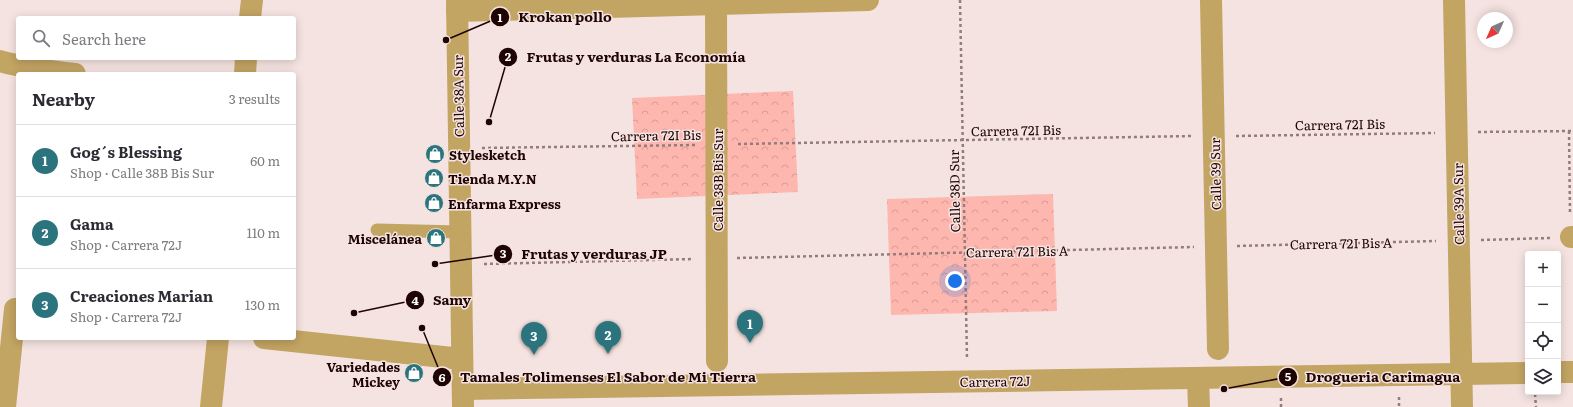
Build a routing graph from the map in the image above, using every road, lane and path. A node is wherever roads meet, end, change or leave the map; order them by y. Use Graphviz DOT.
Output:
graph roads {
  1 [pos="252,0"];
  2 [pos="868,0"];
  3 [pos="960,0"];
  4 [pos="1211,0"];
  5 [pos="1454,0"];
  6 [pos="716,2"];
  7 [pos="457,5"];
  8 [pos="250,16"];
  9 [pos="246,60"];
  10 [pos="0,61"];
  11 [pos="59,72"];
  12 [pos="245,72"];
  13 [pos="1569,131"];
  14 [pos="1573,131"];
  15 [pos="1457,132"];
  16 [pos="1214,136"];
  17 [pos="963,140"];
  18 [pos="717,144"];
  19 [pos="459,148"];
  20 [pos="377,230"];
  21 [pos="460,232"];
  22 [pos="1572,237"];
  23 [pos="1459,240"];
  24 [pos="1216,246"];
  25 [pos="965,252"];
  26 [pos="717,258"];
  27 [pos="461,265"];
  28 [pos="11,308"];
  29 [pos="218,340"];
  30 [pos="283,340"];
  31 [pos="1218,349"];
  32 [pos="462,359"];
  33 [pos="717,361"];
  34 [pos="1561,372"];
  35 [pos="1573,372"];
  36 [pos="1525,373"];
  37 [pos="1462,374"];
  38 [pos="1198,378"];
  39 [pos="968,381"];
  40 [pos="1535,395"];
  41 [pos="463,398"];
  42 [pos="5,407"];
  43 [pos="211,407"];
  44 [pos="1199,407"];
  45 [pos="1462,407"];
  46 [pos="1536,407"];
  1 -- 8 [label="street"];
  2 -- 6 [label="street"];
  3 -- 17 [label="path, Calle 38D Sur"];
  4 -- 16 [label="street, Calle 39 Sur"];
  5 -- 15 [label="street, Calle 39A Sur"];
  6 -- 7 [label="street"];
  6 -- 18 [label="street, Calle 38B Bis Sur"];
  7 -- 19 [label="street, Calle 38A Sur"];
  9 -- 12 [label="street"];
  10 -- 11 [label="street"];
  13 -- 14 [label="path, Carrera 72I Bis"];
  13 -- 15 [label="path, Carrera 72I Bis"];
  13 -- 22 [label="path"];
  15 -- 16 [label="path, Carrera 72I Bis"];
  15 -- 23 [label="street, Calle 39A Sur"];
  16 -- 17 [label="path, Carrera 72I Bis"];
  16 -- 24 [label="street, Calle 39 Sur"];
  17 -- 18 [label="path, Carrera 72I Bis"];
  17 -- 25 [label="path, Calle 38D Sur"];
  18 -- 19 [label="path, Carrera 72I Bis"];
  18 -- 26 [label="street, Calle 38B Bis Sur"];
  19 -- 21 [label="street, Calle 38A Sur"];
  20 -- 21 [label="lane"];
  21 -- 27 [label="street, Calle 38A Sur"];
  22 -- 23 [label="path, Carrera 72I Bis A"];
  23 -- 24 [label="path, Carrera 72I Bis A"];
  23 -- 37 [label="street, Calle 39A Sur"];
  24 -- 25 [label="path, Carrera 72I Bis A"];
  24 -- 31 [label="street, Calle 39 Sur"];
  25 -- 26 [label="path, Carrera 72I Bis A"];
  25 -- 39 [label="path, Calle 38D Sur"];
  26 -- 27 [label="path, Carrera 72I Bis A"];
  26 -- 33 [label="street, Calle 38B Bis Sur"];
  27 -- 32 [label="street, Calle 38A Sur"];
  28 -- 42 [label="street"];
  29 -- 43 [label="street"];
  30 -- 32 [label="street"];
  32 -- 41 [label="street, Calle 38A Sur"];
  34 -- 35 [label="street"];
  36 -- 37 [label="street, Carrera 72J"];
  37 -- 38 [label="street, Carrera 72J"];
  37 -- 45 [label="street, Calle 39A Sur"];
  38 -- 39 [label="street, Carrera 72J"];
  38 -- 44 [label="street"];
  39 -- 41 [label="street, Carrera 72J"];
  40 -- 46 [label="path"];
}
